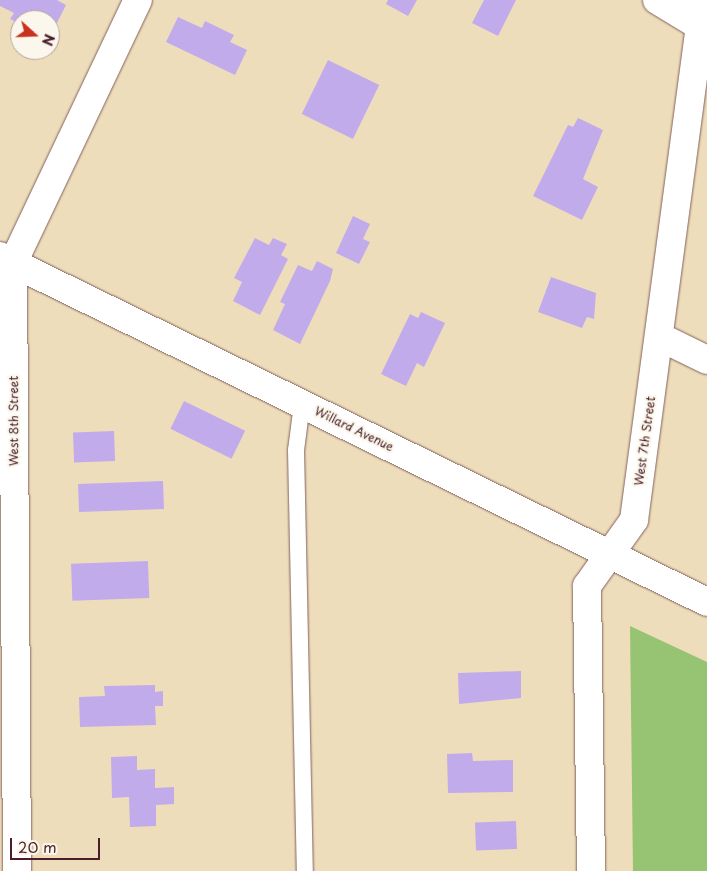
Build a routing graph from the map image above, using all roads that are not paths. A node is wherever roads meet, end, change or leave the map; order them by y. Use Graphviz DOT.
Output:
graph roads {
  1 [pos="138,0"];
  2 [pos="657,0"];
  3 [pos="697,13"];
  4 [pos="6,259"];
  5 [pos="660,337"];
  6 [pos="707,360"];
  7 [pos="302,404"];
  8 [pos="612,555"];
  9 [pos="707,602"];
  10 [pos="17,871"];
  11 [pos="305,871"];
  12 [pos="591,871"];
  1 -- 4 [label="street, West 8th Street"];
  2 -- 3 [label="street"];
  3 -- 5 [label="street, West 7th Street"];
  4 -- 7 [label="street, Willard Avenue"];
  4 -- 10 [label="street, West 8th Street"];
  5 -- 6 [label="street"];
  5 -- 8 [label="street, West 7th Street"];
  7 -- 8 [label="street, Willard Avenue"];
  7 -- 11 [label="lane"];
  8 -- 9 [label="street, Willard Avenue"];
  8 -- 12 [label="street, West 7th Street"];
}
